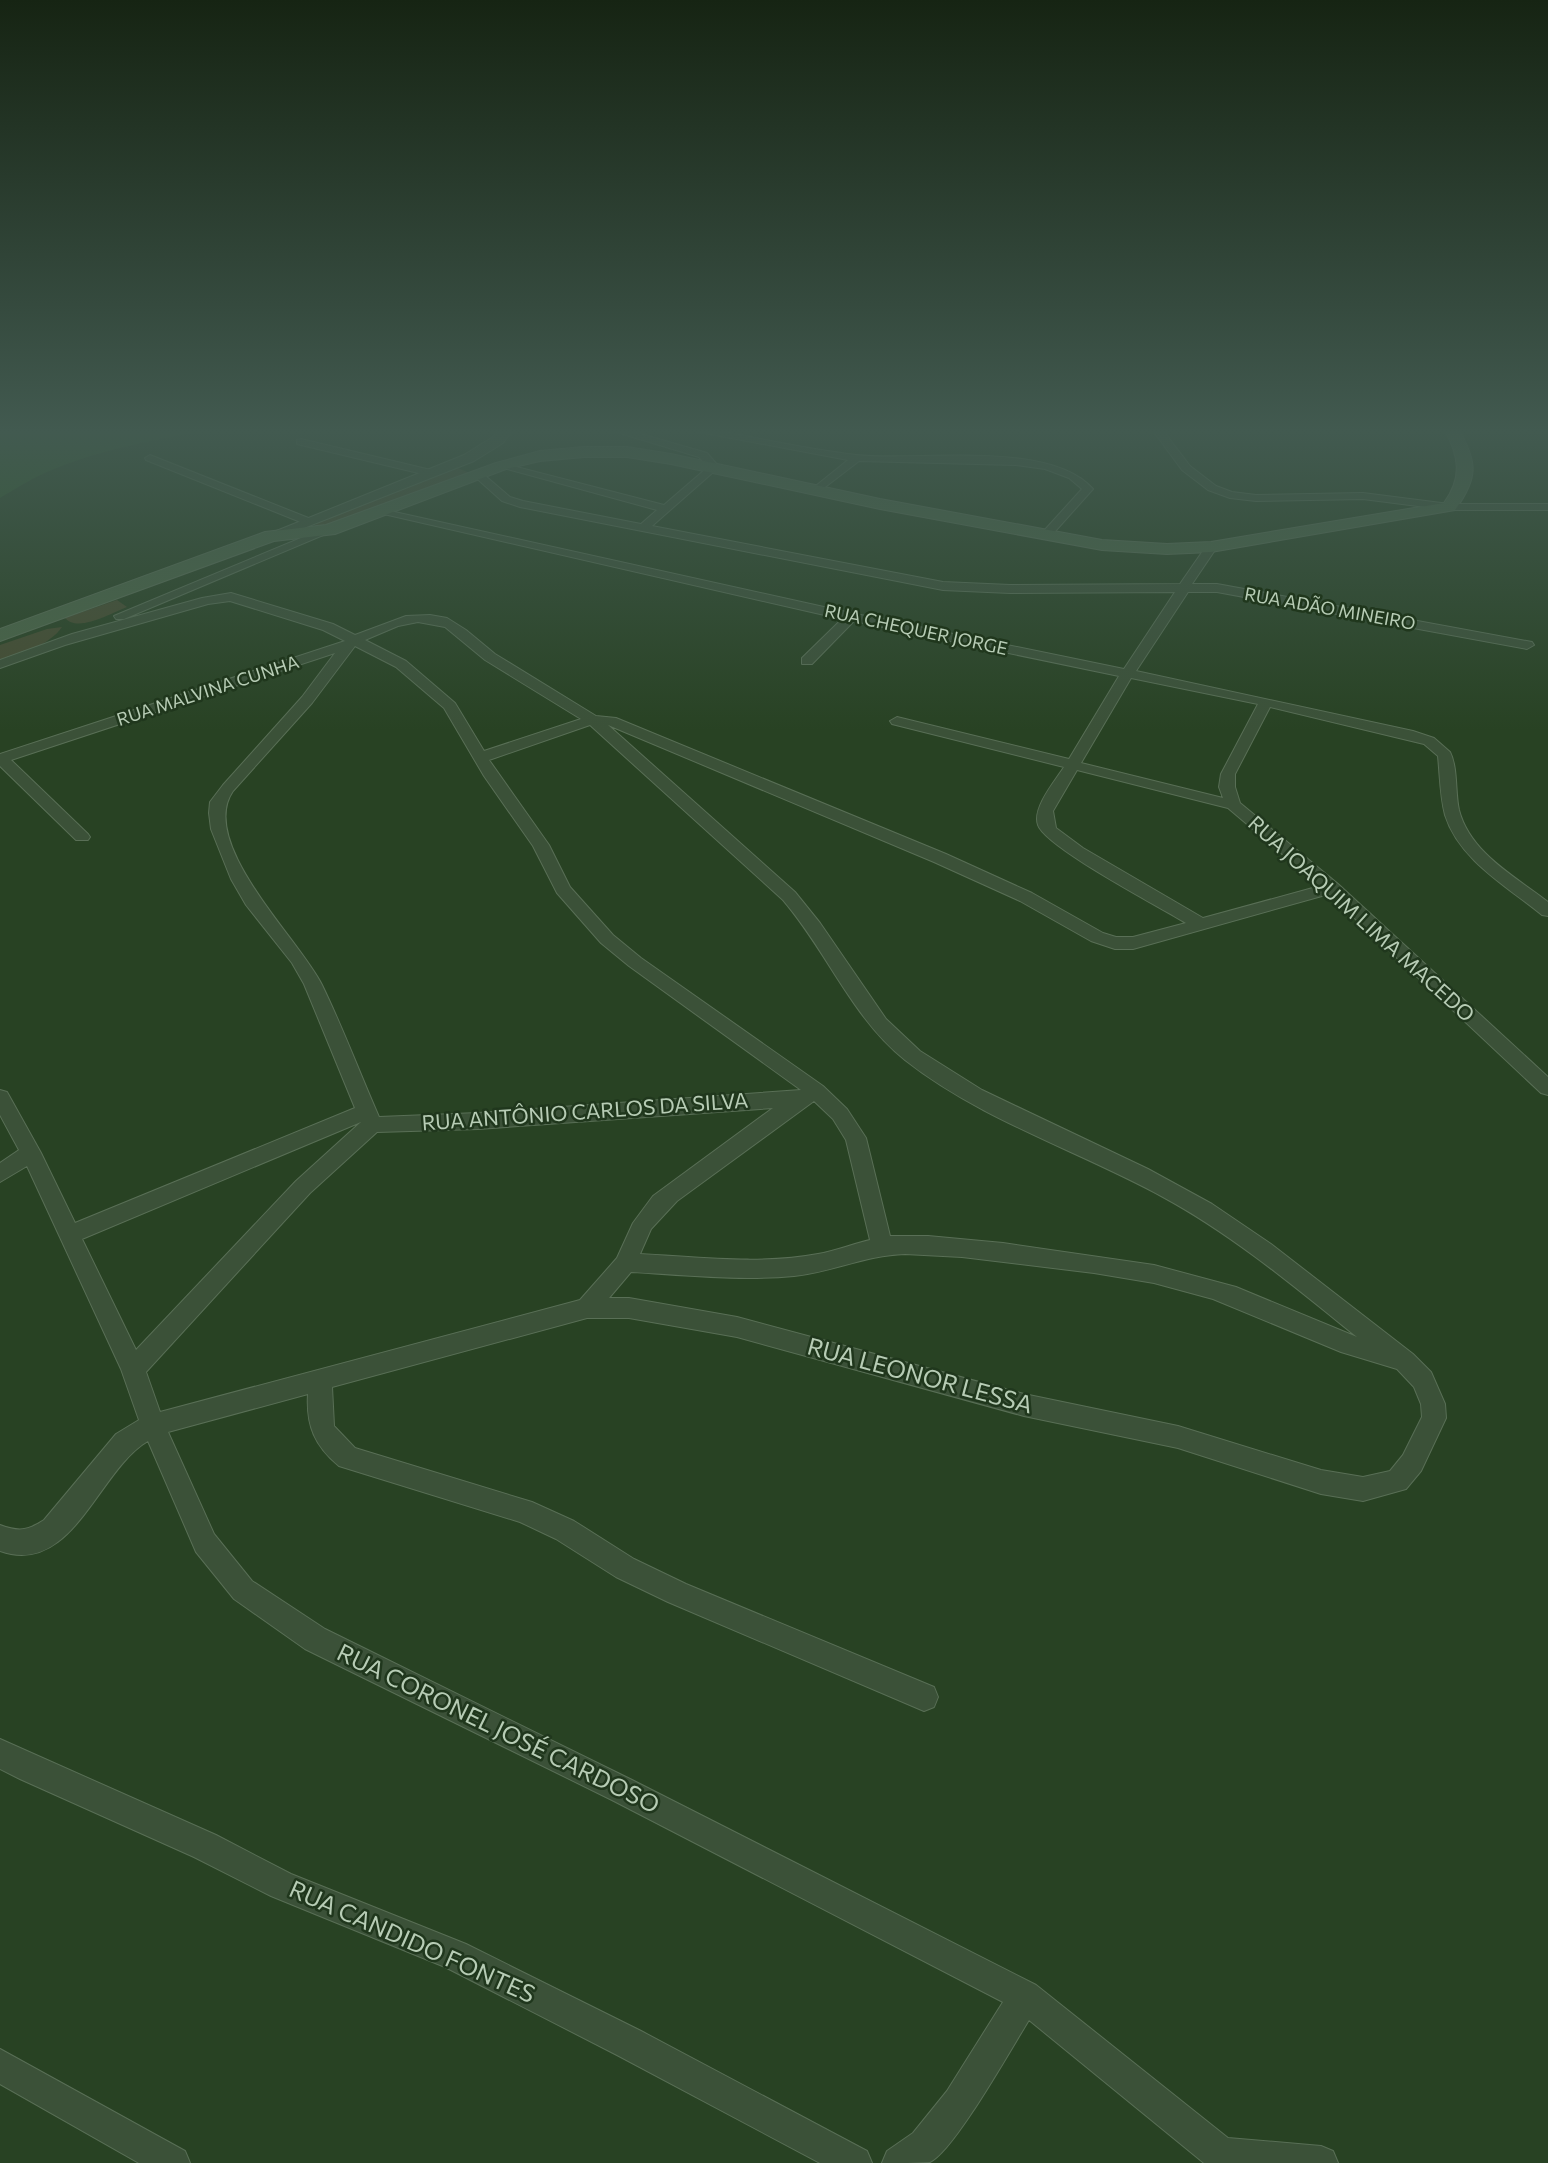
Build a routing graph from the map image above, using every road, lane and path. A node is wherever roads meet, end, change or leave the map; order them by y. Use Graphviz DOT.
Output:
graph roads {
  1 [pos="288,529"];
  2 [pos="332,529"];
  3 [pos="458,529"];
  4 [pos="654,529"];
  5 [pos="1014,529"];
  6 [pos="1052,529"];
  7 [pos="1318,529"];
  8 [pos="329,530"];
  9 [pos="1046,535"];
  10 [pos="271,536"];
  11 [pos="1211,547"];
  12 [pos="1182,589"];
  13 [pos="851,617"];
  14 [pos="0,635"];
  15 [pos="67,642"];
  16 [pos="352,642"];
  17 [pos="1527,645"];
  18 [pos="807,661"];
  19 [pos="0,664"];
  20 [pos="1127,674"];
  21 [pos="1266,702"];
  22 [pos="592,720"];
  23 [pos="897,721"];
  24 [pos="482,757"];
  25 [pos="1,759"];
  26 [pos="1074,764"];
  27 [pos="1233,805"];
  28 [pos="82,837"];
  29 [pos="1332,888"];
  30 [pos="1548,911"];
  31 [pos="1202,925"];
  32 [pos="1548,1088"];
  33 [pos="817,1091"];
  34 [pos="0,1097"];
  35 [pos="797,1099"];
  36 [pos="370,1118"];
  37 [pos="31,1153"];
  38 [pos="0,1174"];
  39 [pos="69,1235"];
  40 [pos="882,1246"];
  41 [pos="625,1263"];
  42 [pos="587,1308"];
  43 [pos="1405,1361"];
  44 [pos="132,1369"];
  45 [pos="321,1379"];
  46 [pos="153,1425"];
  47 [pos="0,1538"];
  48 [pos="924,1697"];
  49 [pos="0,1753"];
  50 [pos="1025,1996"];
  51 [pos="0,2066"];
  52 [pos="1217,2159"];
  53 [pos="173,2163"];
  54 [pos="855,2163"];
  55 [pos="899,2163"];
  56 [pos="1321,2163"];
  1 -- 10 [label="street"];
  2 -- 8 [label="main road"];
  3 -- 13 [label="street, RUA CHEQUER JORGE"];
  4 -- 12 [label="street, RUA ADÃO MINEIRO"];
  5 -- 9 [label="main road"];
  6 -- 9 [label="street"];
  7 -- 11 [label="main road"];
  8 -- 10 [label="main road"];
  8 -- 15 [label="street"];
  9 -- 11 [label="main road"];
  10 -- 14 [label="main road"];
  11 -- 12 [label="street"];
  12 -- 17 [label="street, RUA ADÃO MINEIRO"];
  12 -- 20 [label="street"];
  13 -- 18 [label="street"];
  13 -- 20 [label="street, RUA CHEQUER JORGE"];
  15 -- 16 [label="street"];
  15 -- 19 [label="street"];
  16 -- 22 [label="street, RUA MALVINA CUNHA"];
  16 -- 24 [label="street"];
  16 -- 25 [label="street, RUA MALVINA CUNHA"];
  16 -- 36 [label="street"];
  20 -- 21 [label="street, RUA CHEQUER JORGE"];
  20 -- 26 [label="street"];
  21 -- 27 [label="street"];
  21 -- 30 [label="street, RUA CHEQUER JORGE"];
  22 -- 24 [label="street"];
  22 -- 31 [label="street"];
  22 -- 43 [label="street, RUA LEONOR LESSA"];
  23 -- 26 [label="street, RUA JOAQUIM LIMA MACEDO"];
  24 -- 33 [label="street"];
  25 -- 28 [label="street"];
  26 -- 27 [label="street, RUA JOAQUIM LIMA MACEDO"];
  26 -- 31 [label="street"];
  27 -- 29 [label="street, RUA JOAQUIM LIMA MACEDO"];
  29 -- 31 [label="street"];
  29 -- 32 [label="street, RUA JOAQUIM LIMA MACEDO"];
  33 -- 35 [label="street"];
  33 -- 40 [label="street"];
  34 -- 37 [label="street, RUA CORONEL JOSÉ CARDOSO"];
  35 -- 36 [label="street, RUA ANTÔNIO CARLOS DA SILVA"];
  35 -- 41 [label="street"];
  36 -- 39 [label="street, RUA ANTÔNIO CARLOS DA SILVA"];
  36 -- 44 [label="street"];
  37 -- 38 [label="street"];
  37 -- 39 [label="street, RUA CORONEL JOSÉ CARDOSO"];
  39 -- 44 [label="street, RUA CORONEL JOSÉ CARDOSO"];
  40 -- 41 [label="street"];
  40 -- 43 [label="street"];
  41 -- 42 [label="street"];
  42 -- 43 [label="street, RUA LEONOR LESSA"];
  42 -- 45 [label="street, RUA LEONOR LESSA"];
  44 -- 46 [label="street, RUA CORONEL JOSÉ CARDOSO"];
  45 -- 46 [label="street, RUA LEONOR LESSA"];
  45 -- 48 [label="street"];
  46 -- 47 [label="street"];
  46 -- 50 [label="street, RUA CORONEL JOSÉ CARDOSO"];
  49 -- 54 [label="street, RUA CANDIDO FONTES"];
  50 -- 52 [label="street, RUA CORONEL JOSÉ CARDOSO"];
  50 -- 55 [label="street"];
  51 -- 53 [label="street"];
  52 -- 56 [label="street"];
}
